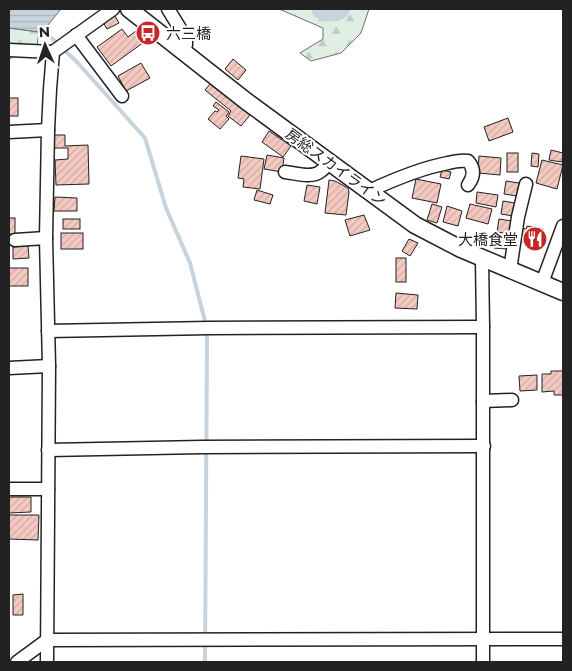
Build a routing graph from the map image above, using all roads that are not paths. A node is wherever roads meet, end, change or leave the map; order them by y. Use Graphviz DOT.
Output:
graph roads {
  1 [pos="112,9"];
  2 [pos="129,9"];
  3 [pos="168,9"];
  4 [pos="75,36"];
  5 [pos="9,50"];
  6 [pos="181,50"];
  7 [pos="55,51"];
  8 [pos="122,96"];
  9 [pos="48,130"];
  10 [pos="9,132"];
  11 [pos="330,162"];
  12 [pos="285,172"];
  13 [pos="526,184"];
  14 [pos="468,185"];
  15 [pos="369,191"];
  16 [pos="563,226"];
  17 [pos="46,238"];
  18 [pos="15,240"];
  19 [pos="482,258"];
  20 [pos="510,270"];
  21 [pos="542,283"];
  22 [pos="563,292"];
  23 [pos="483,327"];
  24 [pos="48,331"];
  25 [pos="49,366"];
  26 [pos="9,368"];
  27 [pos="483,400"];
  28 [pos="512,400"];
  29 [pos="484,446"];
  30 [pos="48,450"];
  31 [pos="9,489"];
  32 [pos="48,489"];
  33 [pos="484,639"];
  34 [pos="563,639"];
  35 [pos="47,640"];
  36 [pos="17,662"];
  37 [pos="47,662"];
  38 [pos="484,662"];
  1 -- 4 [label="street"];
  2 -- 6 [label="main road, 房総スカイライン"];
  3 -- 6 [label="street"];
  4 -- 7 [label="street"];
  4 -- 8 [label="street"];
  5 -- 7 [label="street"];
  6 -- 11 [label="main road, 房総スカイライン"];
  7 -- 9 [label="street"];
  9 -- 10 [label="street"];
  9 -- 17 [label="street"];
  11 -- 12 [label="street"];
  11 -- 15 [label="main road, 房総スカイライン"];
  13 -- 20 [label="street"];
  14 -- 15 [label="street"];
  15 -- 19 [label="main road, 房総スカイライン"];
  16 -- 21 [label="street"];
  17 -- 18 [label="street"];
  17 -- 24 [label="street"];
  19 -- 20 [label="main road, 房総スカイライン"];
  19 -- 23 [label="street"];
  20 -- 21 [label="main road, 房総スカイライン"];
  21 -- 22 [label="main road, 房総スカイライン"];
  23 -- 24 [label="street"];
  23 -- 27 [label="street"];
  24 -- 25 [label="street"];
  25 -- 26 [label="street"];
  25 -- 30 [label="street"];
  27 -- 28 [label="street"];
  27 -- 29 [label="street"];
  29 -- 30 [label="street"];
  29 -- 33 [label="street"];
  30 -- 32 [label="street"];
  31 -- 32 [label="street"];
  32 -- 35 [label="street"];
  33 -- 34 [label="street"];
  33 -- 35 [label="street"];
  33 -- 38 [label="street"];
  35 -- 36 [label="street"];
  35 -- 37 [label="street"];
}
